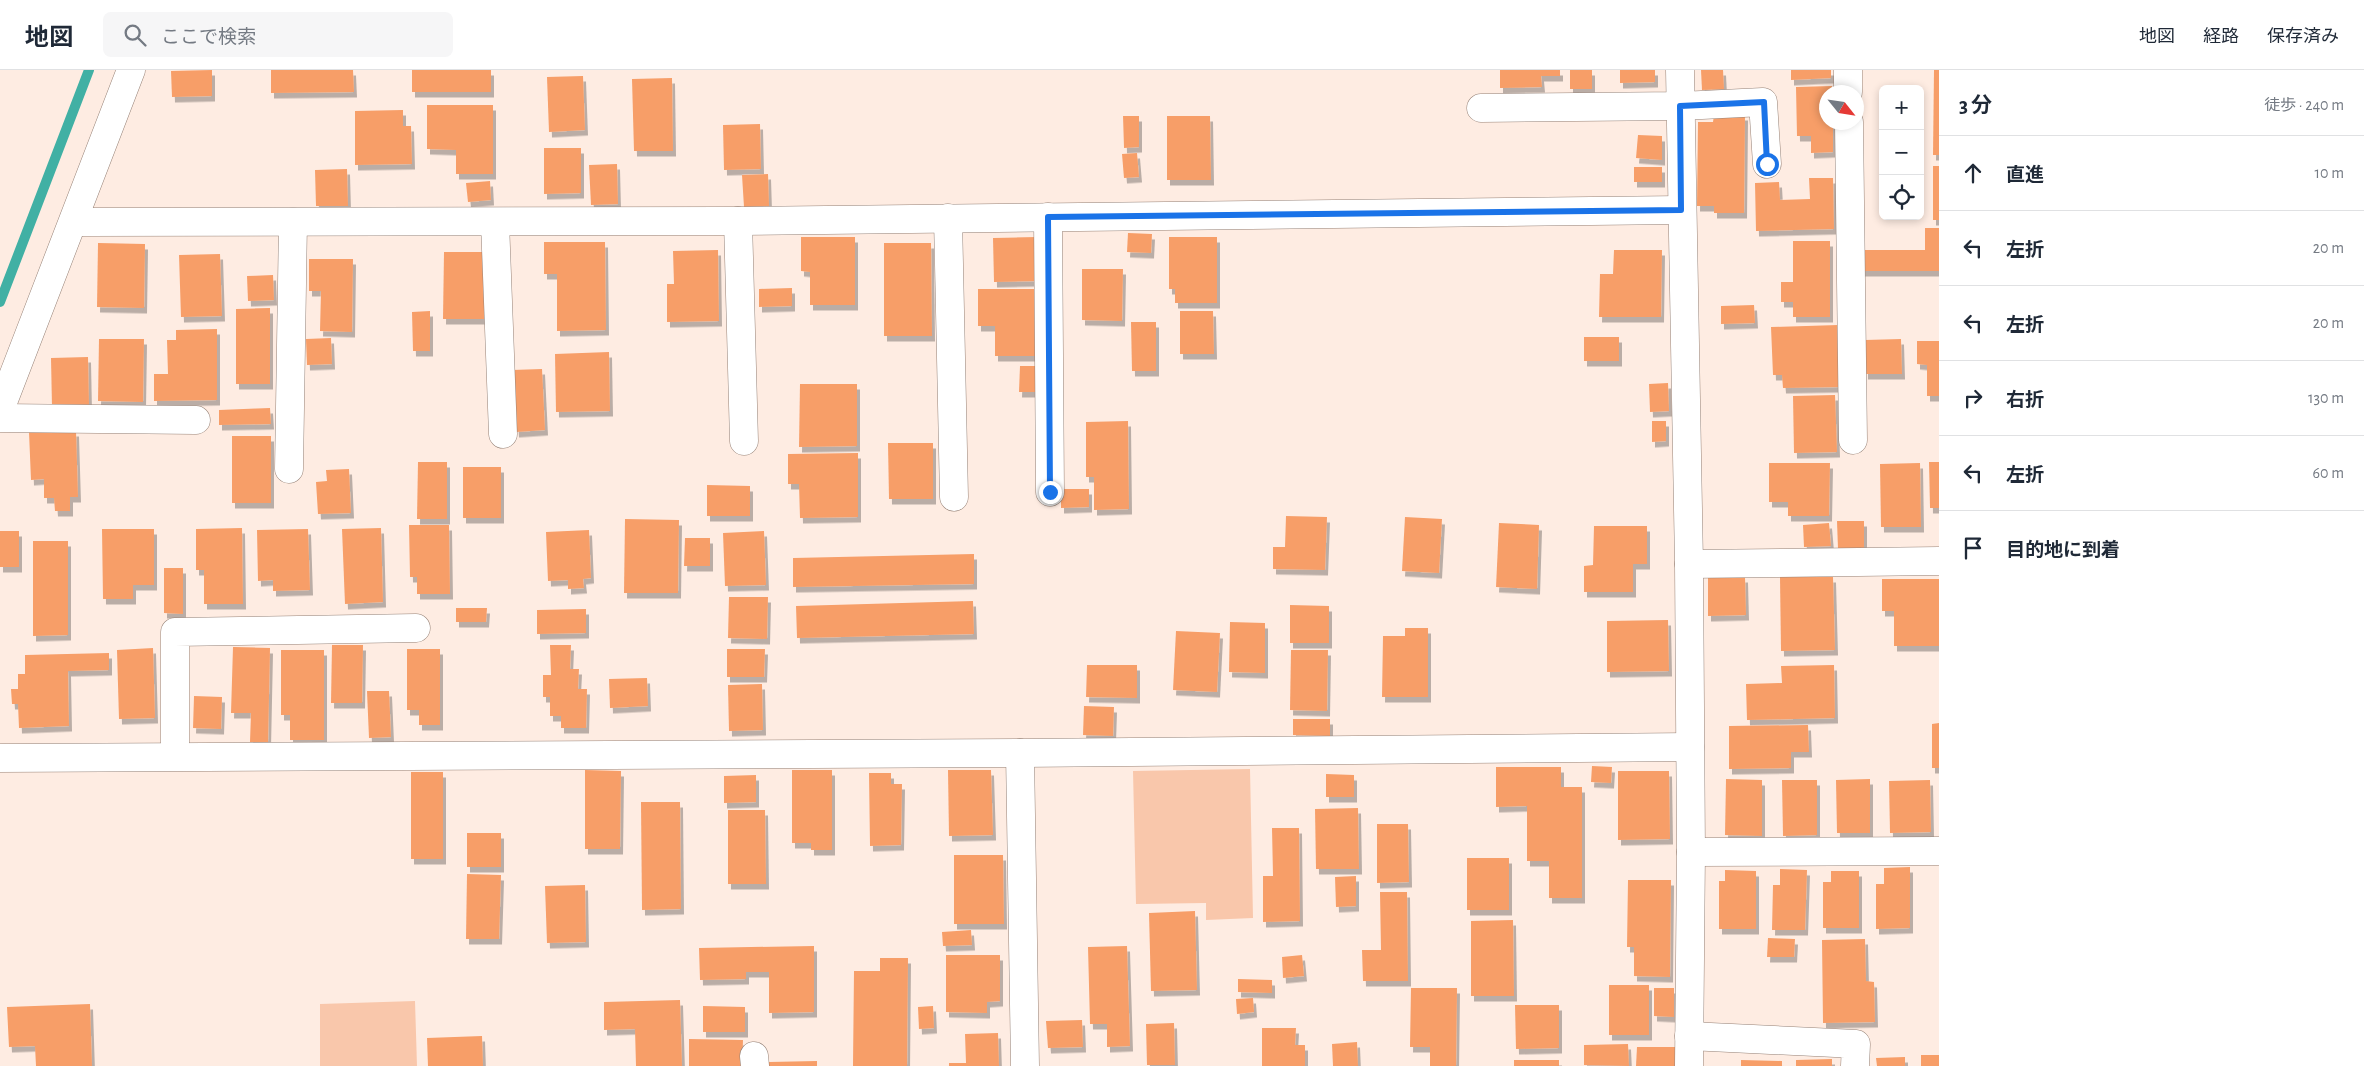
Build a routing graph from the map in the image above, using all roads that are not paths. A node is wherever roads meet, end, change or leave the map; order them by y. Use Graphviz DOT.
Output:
graph roads {
  1 [pos="131,70"];
  2 [pos="1680,70"];
  3 [pos="1848,70"];
  4 [pos="1848,85"];
  5 [pos="1680,106"];
  6 [pos="1482,108"];
  7 [pos="1849,130"];
  8 [pos="1767,164"];
  9 [pos="1681,210"];
  10 [pos="1048,217"];
  11 [pos="948,218"];
  12 [pos="738,221"];
  13 [pos="74,222"];
  14 [pos="293,222"];
  15 [pos="495,222"];
  16 [pos="0,410"];
  17 [pos="0,418"];
  18 [pos="196,420"];
  19 [pos="504,434"];
  20 [pos="1853,440"];
  21 [pos="744,441"];
  22 [pos="289,469"];
  23 [pos="1050,492"];
  24 [pos="954,497"];
  25 [pos="1939,561"];
  26 [pos="1688,564"];
  27 [pos="416,628"];
  28 [pos="1690,747"];
  29 [pos="1020,753"];
  30 [pos="175,756"];
  31 [pos="0,758"];
  32 [pos="1939,850"];
  33 [pos="1691,852"];
  34 [pos="1689,1036"];
  35 [pos="1025,1066"];
  36 [pos="1688,1066"];
  37 [pos="1855,1066"];
  1 -- 13 [label="street"];
  2 -- 5 [label="street"];
  3 -- 4 [label="street"];
  5 -- 6 [label="street"];
  5 -- 8 [label="street"];
  5 -- 9 [label="street"];
  7 -- 20 [label="street"];
  9 -- 10 [label="street"];
  9 -- 26 [label="street"];
  10 -- 11 [label="street"];
  10 -- 23 [label="street"];
  11 -- 12 [label="street"];
  11 -- 24 [label="street"];
  12 -- 15 [label="street"];
  12 -- 21 [label="street"];
  13 -- 14 [label="street"];
  13 -- 16 [label="street"];
  14 -- 15 [label="street"];
  14 -- 22 [label="street"];
  15 -- 19 [label="street"];
  17 -- 18 [label="street"];
  25 -- 26 [label="street"];
  26 -- 28 [label="street"];
  27 -- 30 [label="street"];
  28 -- 29 [label="street"];
  28 -- 33 [label="street"];
  29 -- 30 [label="street"];
  29 -- 35 [label="street"];
  30 -- 31 [label="street"];
  32 -- 33 [label="street"];
  33 -- 34 [label="street"];
  34 -- 36 [label="street"];
  34 -- 37 [label="street"];
}
